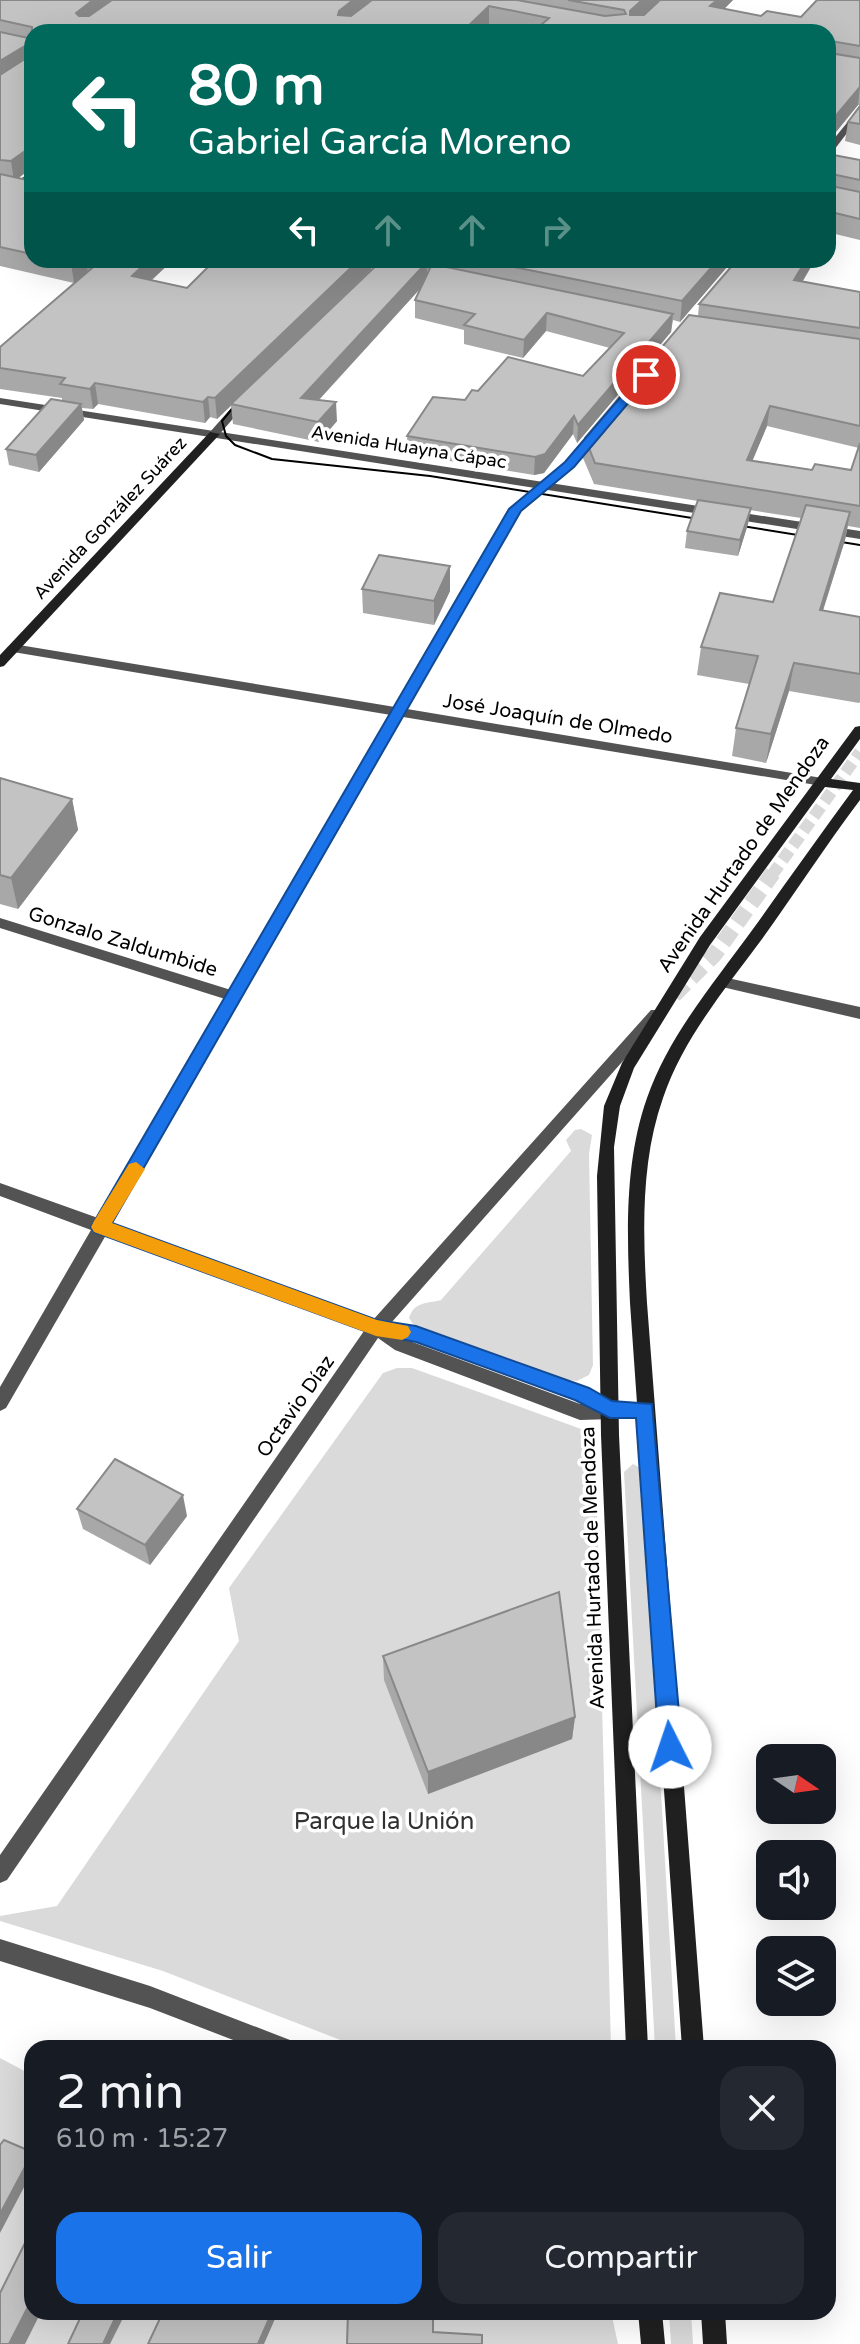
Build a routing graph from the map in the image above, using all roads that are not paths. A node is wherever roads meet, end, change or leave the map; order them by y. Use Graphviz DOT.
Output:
graph roads {
  1 [pos="860,110"];
  2 [pos="836,142"];
  3 [pos="24,180"];
  4 [pos="0,184"];
  5 [pos="15,187"];
  6 [pos="24,189"];
  7 [pos="382,268"];
  8 [pos="405,268"];
  9 [pos="417,272"];
  10 [pos="374,275"];
  11 [pos="255,389"];
  12 [pos="0,401"];
  13 [pos="607,421"];
  14 [pos="214,434"];
  15 [pos="542,486"];
  16 [pos="860,535"];
  17 [pos="13,648"];
  18 [pos="0,663"];
  19 [pos="396,712"];
  20 [pos="860,730"];
  21 [pos="822,782"];
  22 [pos="860,789"];
  23 [pos="0,923"];
  24 [pos="723,982"];
  25 [pos="235,997"];
  26 [pos="670,998"];
  27 [pos="860,1013"];
  28 [pos="0,1189"];
  29 [pos="101,1227"];
  30 [pos="376,1328"];
  31 [pos="0,1403"];
  32 [pos="610,1410"];
  33 [pos="645,1410"];
  34 [pos="0,1873"];
  35 [pos="0,1950"];
  36 [pos="261,2040"];
  37 [pos="637,2040"];
  38 [pos="692,2040"];
  39 [pos="651,2320"];
  40 [pos="714,2320"];
  41 [pos="653,2344"];
  42 [pos="715,2344"];
  1 -- 2 [label="street"];
  3 -- 5 [label="street"];
  4 -- 5 [label="street"];
  5 -- 6 [label="street"];
  7 -- 10 [label="street"];
  8 -- 9 [label="street"];
  11 -- 14 [label="street"];
  12 -- 14 [label="street, Avenida Huayna Cápac"];
  13 -- 15 [label="street"];
  14 -- 15 [label="street, Avenida Huayna Cápac"];
  14 -- 17 [label="main road, Avenida González Suárez"];
  15 -- 16 [label="street, Avenida Huayna Cápac"];
  15 -- 19 [label="street"];
  17 -- 18 [label="main road, Avenida González Suárez"];
  17 -- 19 [label="street, José Joaquín de Olmedo"];
  19 -- 21 [label="street, José Joaquín de Olmedo"];
  19 -- 25 [label="street"];
  20 -- 21 [label="main road, Avenida Hurtado de Mendoza"];
  21 -- 22 [label="main road, José Joaquín de Olmedo"];
  21 -- 26 [label="main road, Avenida Hurtado de Mendoza"];
  22 -- 24 [label="main road"];
  23 -- 25 [label="street, Gonzalo Zaldumbide"];
  24 -- 27 [label="street"];
  24 -- 33 [label="main road"];
  25 -- 29 [label="street"];
  26 -- 30 [label="street, Octavio Díaz"];
  26 -- 32 [label="main road, Avenida Hurtado de Mendoza"];
  28 -- 29 [label="street"];
  29 -- 30 [label="street"];
  29 -- 31 [label="street"];
  30 -- 32 [label="street"];
  30 -- 34 [label="street, Octavio Díaz"];
  32 -- 33 [label="street"];
  32 -- 37 [label="main road, Avenida Hurtado de Mendoza"];
  33 -- 38 [label="main road"];
  35 -- 36 [label="street"];
  39 -- 41 [label="main road"];
  40 -- 42 [label="main road"];
}
